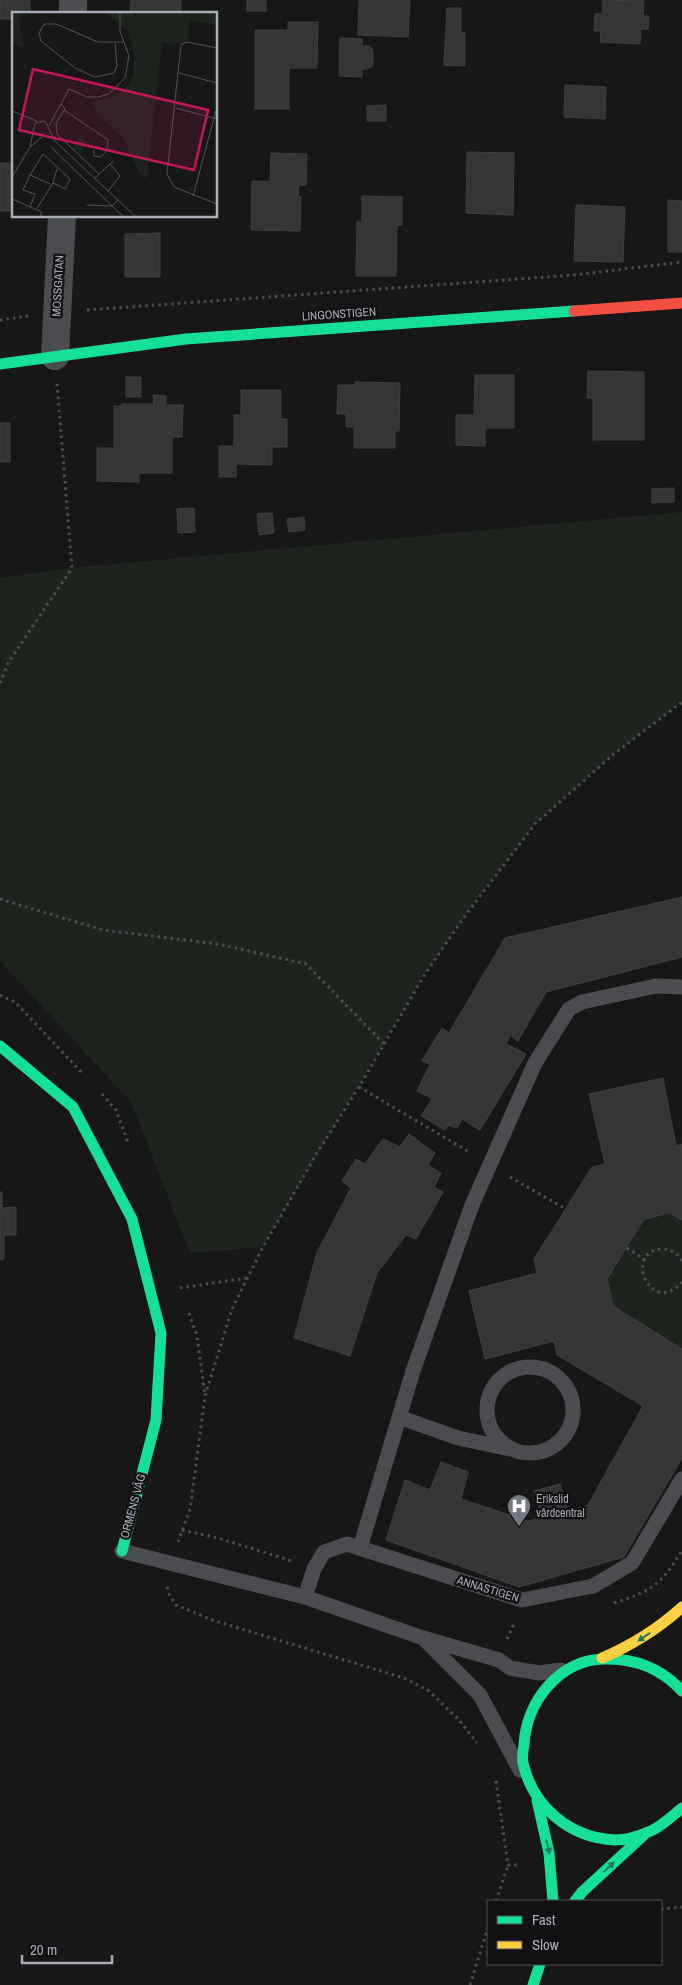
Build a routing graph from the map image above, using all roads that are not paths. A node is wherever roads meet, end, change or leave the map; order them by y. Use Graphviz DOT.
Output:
graph roads {
  1 [pos="62,218"];
  2 [pos="682,302"];
  3 [pos="55,356"];
  4 [pos="0,364"];
  5 [pos="682,987"];
  6 [pos="0,1046"];
  7 [pos="399,1417"];
  8 [pos="514,1450"];
  9 [pos="682,1479"];
  10 [pos="360,1548"];
  11 [pos="122,1551"];
  12 [pos="305,1597"];
  13 [pos="682,1607"];
  14 [pos="423,1638"];
  15 [pos="598,1659"];
  16 [pos="570,1668"];
  17 [pos="682,1691"];
  18 [pos="534,1795"];
  19 [pos="682,1808"];
  20 [pos="682,1820"];
  21 [pos="650,1832"];
  22 [pos="552,1900"];
  23 [pos="576,1900"];
  24 [pos="540,1965"];
  25 [pos="534,1985"];
  1 -- 3 [label="street, MOSSGATAN"];
  2 -- 3 [label="street, LINGONSTIGEN"];
  3 -- 4 [label="street, LINGONSTIGEN"];
  5 -- 7 [label="lane"];
  6 -- 11 [label="street, ORMENS VÄG"];
  7 -- 8 [label="lane"];
  7 -- 10 [label="lane"];
  8 -- 8 [label="lane"];
  9 -- 10 [label="lane, ANNASTIGEN"];
  10 -- 12 [label="lane, ANNASTIGEN"];
  11 -- 12 [label="lane, ORMENS VÄG"];
  12 -- 14 [label="lane, ORMENS VÄG"];
  13 -- 15 [label="street, one-way"];
  14 -- 16 [label="lane, ORMENS VÄG"];
  14 -- 18 [label="lane"];
  15 -- 16 [label="street"];
  15 -- 17 [label="street"];
  16 -- 18 [label="street"];
  18 -- 21 [label="street"];
  18 -- 22 [label="street, one-way"];
  19 -- 21 [label="street"];
  20 -- 21 [label="street"];
  23 -- 21 [label="street, one-way"];
  24 -- 25 [label="street"];
}
